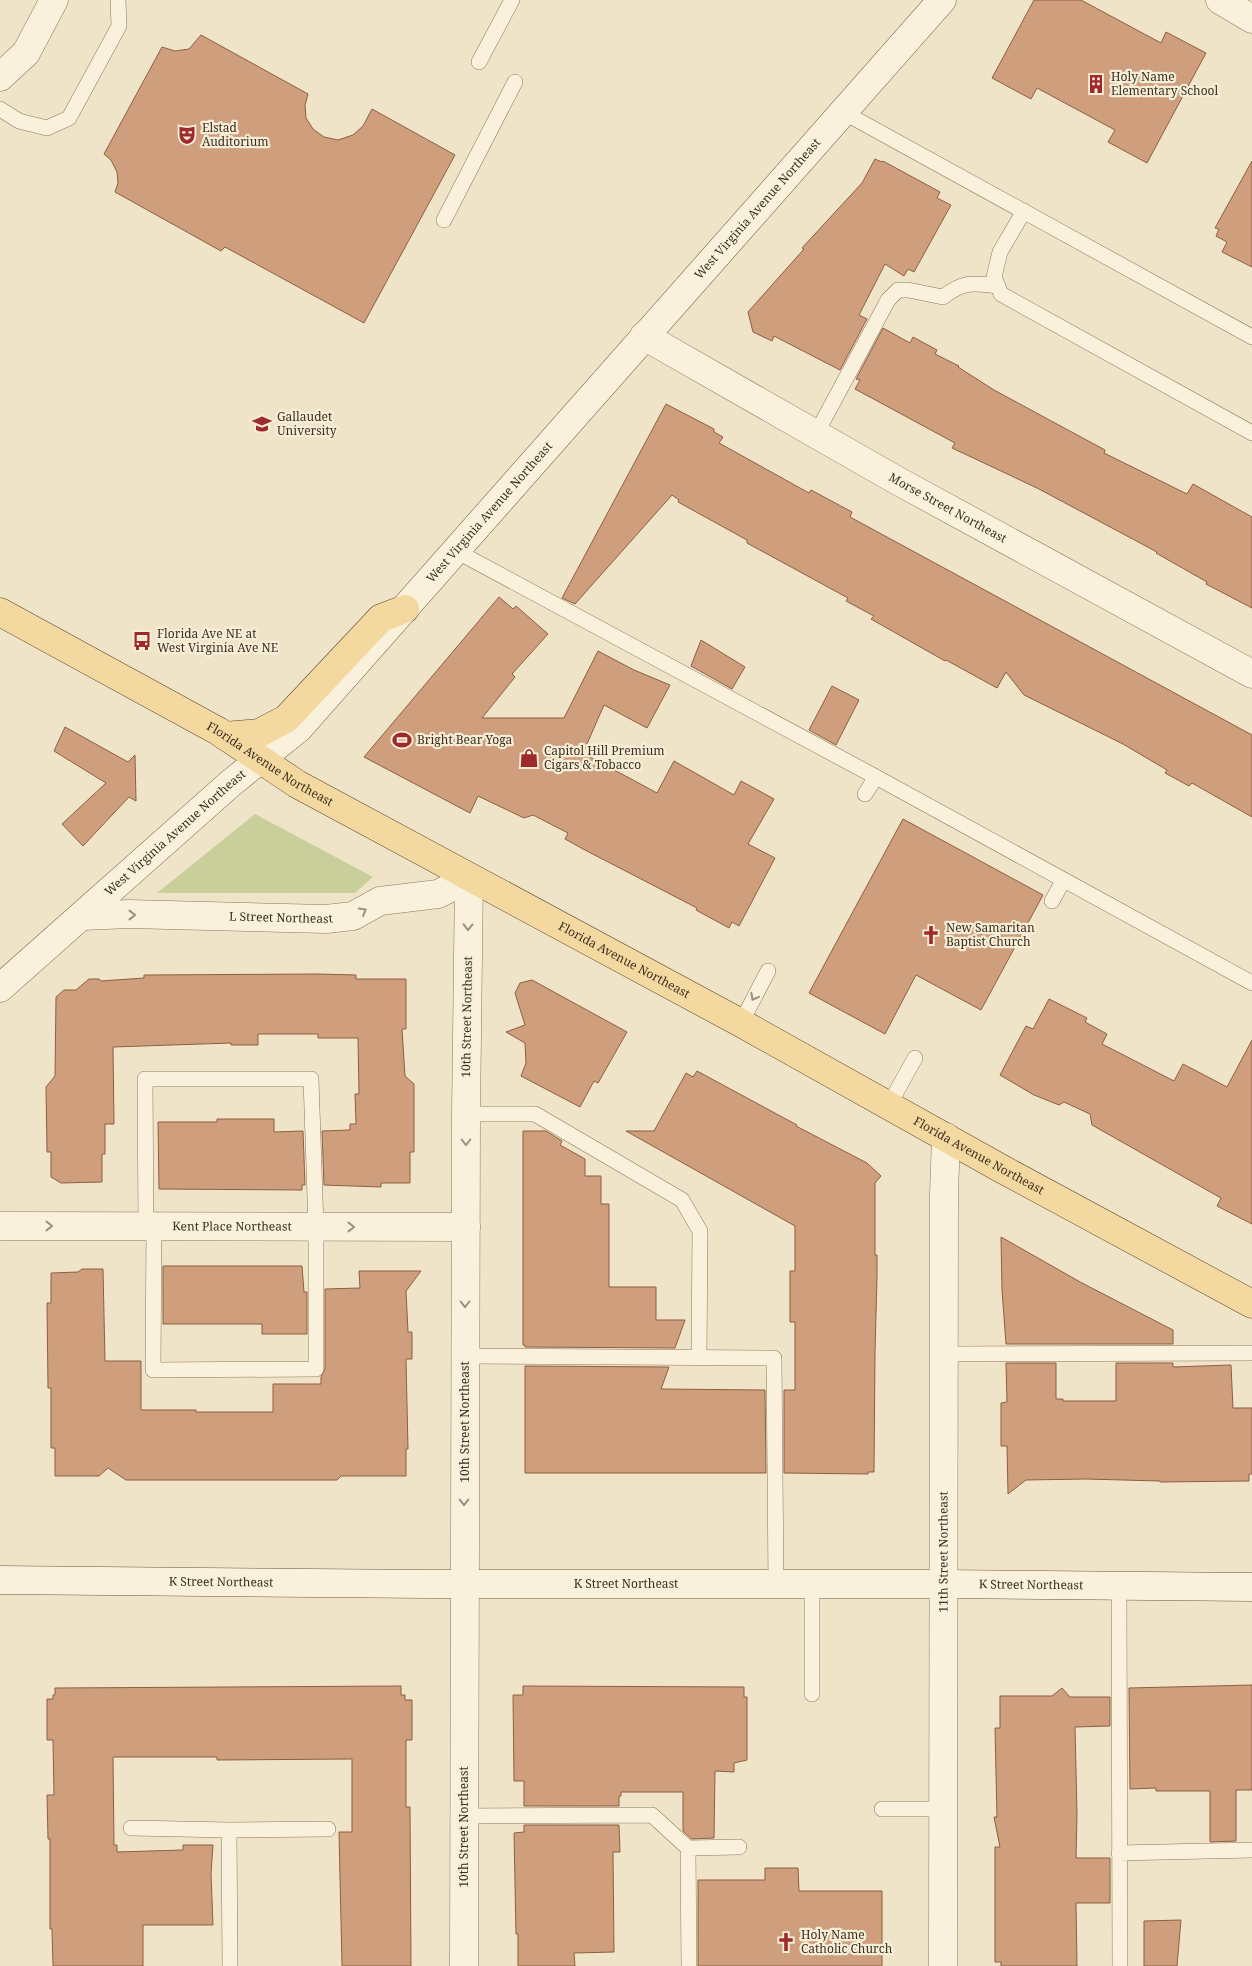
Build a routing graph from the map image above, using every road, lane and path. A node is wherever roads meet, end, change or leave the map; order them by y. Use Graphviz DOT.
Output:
graph roads {
  1 [pos="54,0"];
  2 [pos="118,0"];
  3 [pos="512,0"];
  4 [pos="942,0"];
  5 [pos="479,62"];
  6 [pos="0,77"];
  7 [pos="515,82"];
  8 [pos="0,109"];
  9 [pos="843,112"];
  10 [pos="1024,211"];
  11 [pos="444,220"];
  12 [pos="998,286"];
  13 [pos="644,336"];
  14 [pos="1252,337"];
  15 [pos="1252,433"];
  16 [pos="816,434"];
  17 [pos="456,551"];
  18 [pos="404,609"];
  19 [pos="0,612"];
  20 [pos="1252,674"];
  21 [pos="225,736"];
  22 [pos="261,760"];
  23 [pos="876,777"];
  24 [pos="865,794"];
  25 [pos="469,878"];
  26 [pos="1063,881"];
  27 [pos="1052,901"];
  28 [pos="83,916"];
  29 [pos="768,971"];
  30 [pos="1252,983"];
  31 [pos="0,988"];
  32 [pos="740,1023"];
  33 [pos="915,1058"];
  34 [pos="889,1106"];
  35 [pos="466,1114"];
  36 [pos="946,1137"];
  37 [pos="0,1226"];
  38 [pos="150,1226"];
  39 [pos="316,1227"];
  40 [pos="466,1227"];
  41 [pos="1252,1304"];
  42 [pos="1252,1352"];
  43 [pos="944,1354"];
  44 [pos="465,1356"];
  45 [pos="699,1358"];
  46 [pos="0,1580"];
  47 [pos="464,1584"];
  48 [pos="776,1584"];
  49 [pos="812,1584"];
  50 [pos="943,1584"];
  51 [pos="1119,1586"];
  52 [pos="1252,1587"];
  53 [pos="812,1694"];
  54 [pos="882,1809"];
  55 [pos="943,1810"];
  56 [pos="464,1816"];
  57 [pos="131,1828"];
  58 [pos="328,1829"];
  59 [pos="229,1830"];
  60 [pos="739,1847"];
  61 [pos="688,1848"];
  62 [pos="1252,1850"];
  63 [pos="1119,1853"];
  64 [pos="230,1966"];
  65 [pos="464,1966"];
  66 [pos="689,1966"];
  67 [pos="943,1966"];
  68 [pos="1120,1966"];
  1 -- 6 [label="street"];
  2 -- 8 [label="lane"];
  3 -- 5 [label="lane"];
  4 -- 9 [label="street, West Virginia Avenue Northeast"];
  7 -- 11 [label="lane"];
  9 -- 10 [label="lane"];
  9 -- 13 [label="street, West Virginia Avenue Northeast"];
  10 -- 12 [label="lane"];
  10 -- 14 [label="lane"];
  12 -- 15 [label="lane"];
  12 -- 16 [label="lane"];
  13 -- 16 [label="street, Morse Street Northeast"];
  13 -- 17 [label="street, West Virginia Avenue Northeast"];
  16 -- 20 [label="street, Morse Street Northeast"];
  17 -- 18 [label="street, West Virginia Avenue Northeast"];
  17 -- 23 [label="lane"];
  18 -- 21 [label="main road"];
  18 -- 22 [label="street, West Virginia Avenue Northeast"];
  19 -- 21 [label="main road, Florida Avenue Northeast"];
  21 -- 22 [label="main road, Florida Avenue Northeast"];
  22 -- 25 [label="main road, Florida Avenue Northeast"];
  22 -- 28 [label="street, West Virginia Avenue Northeast"];
  23 -- 24 [label="lane"];
  23 -- 26 [label="lane"];
  28 -- 25 [label="street, L Street Northeast, one-way"];
  25 -- 32 [label="main road, Florida Avenue Northeast"];
  25 -- 35 [label="street, 10th Street Northeast, one-way"];
  26 -- 27 [label="lane"];
  26 -- 30 [label="lane"];
  28 -- 31 [label="street, West Virginia Avenue Northeast"];
  29 -- 32 [label="lane, one-way"];
  32 -- 34 [label="main road, Florida Avenue Northeast"];
  33 -- 34 [label="lane"];
  34 -- 36 [label="main road, Florida Avenue Northeast"];
  35 -- 40 [label="street, 10th Street Northeast, one-way"];
  35 -- 45 [label="lane"];
  36 -- 41 [label="main road, Florida Avenue Northeast"];
  36 -- 43 [label="street, 11th Street Northeast"];
  37 -- 38 [label="street, Kent Place Northeast, one-way"];
  38 -- 39 [label="street, Kent Place Northeast"];
  38 -- 39 [label="lane"];
  38 -- 39 [label="lane"];
  39 -- 40 [label="street, Kent Place Northeast, one-way"];
  40 -- 44 [label="street, 10th Street Northeast, one-way"];
  42 -- 43 [label="lane"];
  43 -- 50 [label="street, 11th Street Northeast"];
  44 -- 45 [label="lane"];
  44 -- 47 [label="street, 10th Street Northeast, one-way"];
  45 -- 48 [label="lane"];
  46 -- 47 [label="street, K Street Northeast"];
  47 -- 48 [label="street, K Street Northeast"];
  47 -- 56 [label="street, 10th Street Northeast"];
  48 -- 49 [label="street, K Street Northeast"];
  49 -- 50 [label="street, K Street Northeast"];
  49 -- 53 [label="lane"];
  50 -- 51 [label="street, K Street Northeast"];
  50 -- 55 [label="street, 11th Street Northeast"];
  51 -- 52 [label="street, K Street Northeast"];
  51 -- 63 [label="lane"];
  54 -- 55 [label="lane"];
  55 -- 67 [label="street, 11th Street Northeast"];
  56 -- 61 [label="lane"];
  56 -- 65 [label="street, 10th Street Northeast"];
  57 -- 59 [label="lane"];
  58 -- 59 [label="lane"];
  59 -- 64 [label="lane"];
  60 -- 61 [label="lane"];
  61 -- 66 [label="lane"];
  62 -- 63 [label="lane"];
  63 -- 68 [label="lane"];
}
